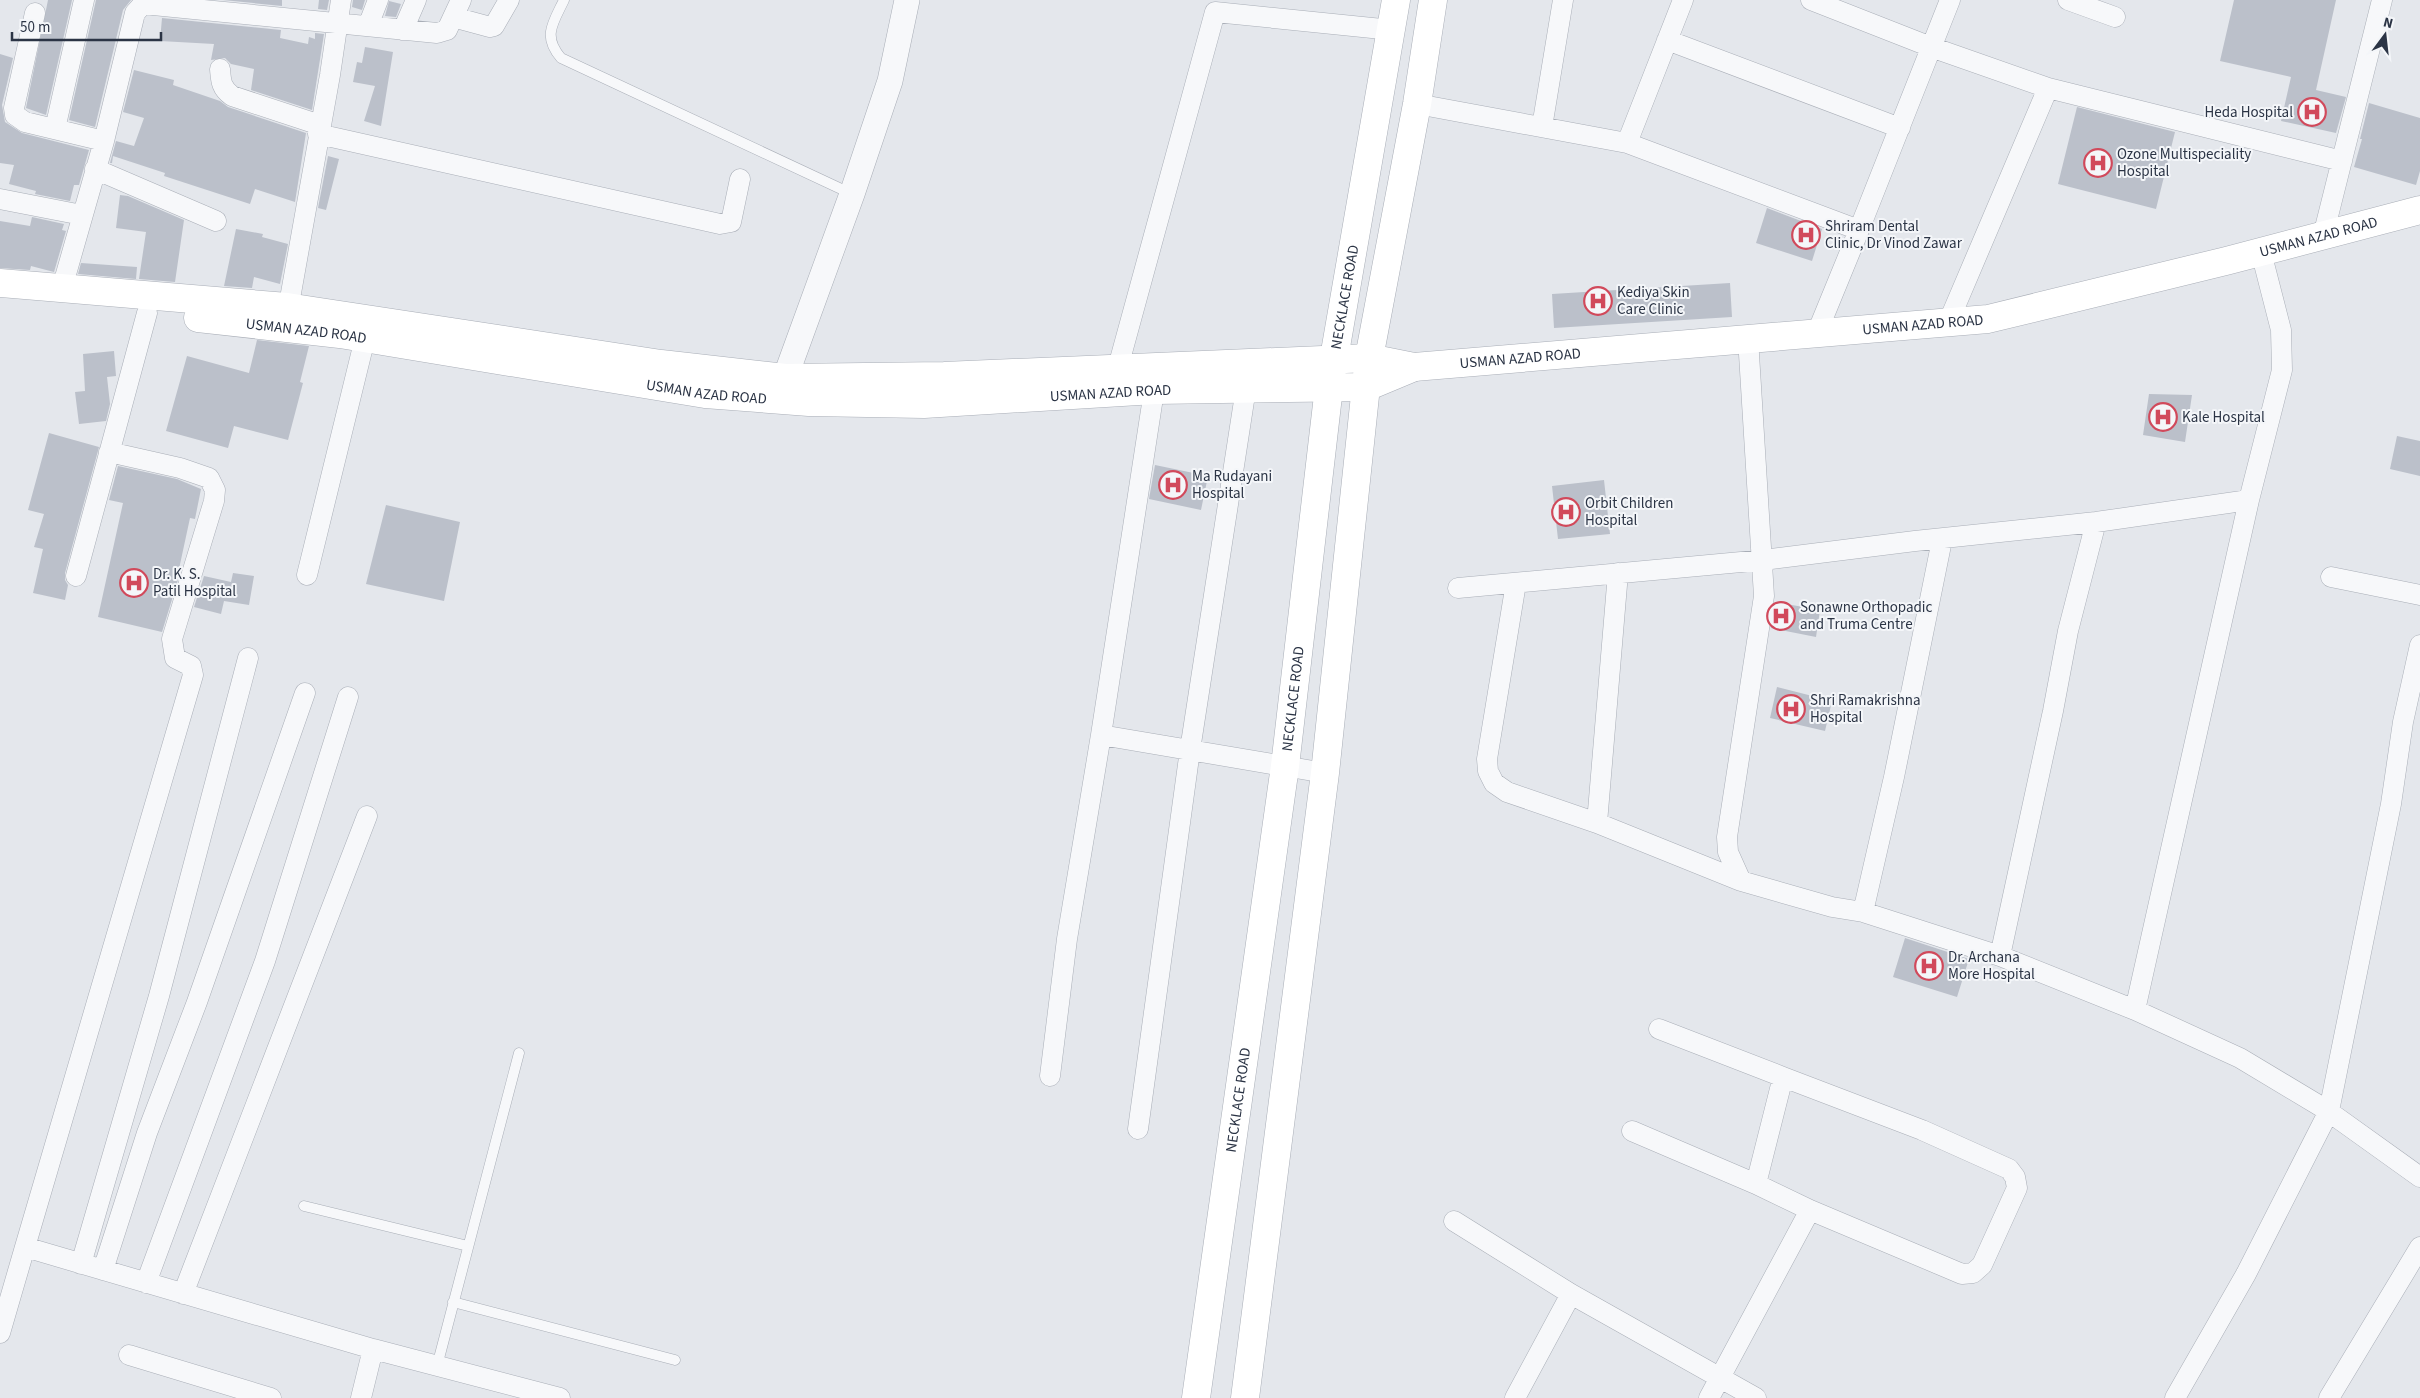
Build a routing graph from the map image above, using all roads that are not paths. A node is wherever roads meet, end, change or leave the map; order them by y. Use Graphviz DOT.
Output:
graph roads {
  1 [pos="84,0"];
  2 [pos="340,0"];
  3 [pos="378,0"];
  4 [pos="416,0"];
  5 [pos="509,0"];
  6 [pos="564,0"];
  7 [pos="907,0"];
  8 [pos="1396,0"];
  9 [pos="1433,0"];
  10 [pos="1564,0"];
  11 [pos="1683,0"];
  12 [pos="1811,0"];
  13 [pos="1950,0"];
  14 [pos="2068,0"];
  15 [pos="2382,0"];
  16 [pos="457,9"];
  17 [pos="35,13"];
  18 [pos="2115,17"];
  19 [pos="337,23"];
  20 [pos="368,26"];
  21 [pos="403,30"];
  22 [pos="1392,30"];
  23 [pos="1667,40"];
  24 [pos="1931,47"];
  25 [pos="220,69"];
  26 [pos="2048,88"];
  27 [pos="1417,104"];
  28 [pos="1542,127"];
  29 [pos="1900,128"];
  30 [pos="55,130"];
  31 [pos="319,130"];
  32 [pos="104,142"];
  33 [pos="1627,143"];
  34 [pos="2342,161"];
  35 [pos="95,169"];
  36 [pos="740,180"];
  37 [pos="852,194"];
  38 [pos="0,199"];
  39 [pos="2420,210"];
  40 [pos="82,215"];
  41 [pos="216,221"];
  42 [pos="1859,230"];
  43 [pos="2323,236"];
  44 [pos="2260,252"];
  45 [pos="0,283"];
  46 [pos="62,288"];
  47 [pos="0,301"];
  48 [pos="147,313"];
  49 [pos="286,317"];
  50 [pos="1948,323"];
  51 [pos="367,329"];
  52 [pos="1816,335"];
  53 [pos="1748,338"];
  54 [pos="1334,358"];
  55 [pos="1369,358"];
  56 [pos="1414,367"];
  57 [pos="1118,368"];
  58 [pos="785,378"];
  59 [pos="1156,378"];
  60 [pos="1366,386"];
  61 [pos="1328,387"];
  62 [pos="1246,388"];
  63 [pos="109,452"];
  64 [pos="2249,500"];
  65 [pos="2096,522"];
  66 [pos="1942,540"];
  67 [pos="1763,560"];
  68 [pos="1618,573"];
  69 [pos="307,575"];
  70 [pos="76,576"];
  71 [pos="2331,577"];
  72 [pos="1516,583"];
  73 [pos="1458,588"];
  74 [pos="2420,595"];
  75 [pos="2420,645"];
  76 [pos="248,658"];
  77 [pos="305,693"];
  78 [pos="348,697"];
  79 [pos="2412,724"];
  80 [pos="1101,736"];
  81 [pos="1190,750"];
  82 [pos="1285,766"];
  83 [pos="1325,773"];
  84 [pos="367,816"];
  85 [pos="1597,823"];
  86 [pos="1742,880"];
  87 [pos="1863,912"];
  88 [pos="2000,956"];
  89 [pos="2136,1010"];
  90 [pos="1660,1029"];
  91 [pos="519,1053"];
  92 [pos="1050,1076"];
  93 [pos="1783,1077"];
  94 [pos="2329,1111"];
  95 [pos="1138,1129"];
  96 [pos="1632,1131"];
  97 [pos="2420,1176"];
  98 [pos="1756,1184"];
  99 [pos="304,1206"];
  100 [pos="1810,1210"];
  101 [pos="1454,1221"];
  102 [pos="468,1246"];
  103 [pos="25,1247"];
  104 [pos="2420,1247"];
  105 [pos="81,1264"];
  106 [pos="103,1270"];
  107 [pos="146,1283"];
  108 [pos="183,1294"];
  109 [pos="1571,1294"];
  110 [pos="453,1302"];
  111 [pos="0,1333"];
  112 [pos="374,1350"];
  113 [pos="129,1356"];
  114 [pos="675,1360"];
  115 [pos="437,1366"];
  116 [pos="1721,1378"];
  117 [pos="271,1398"];
  118 [pos="361,1398"];
  119 [pos="560,1398"];
  120 [pos="1196,1398"];
  121 [pos="1245,1398"];
  122 [pos="1515,1398"];
  123 [pos="1709,1398"];
  124 [pos="1756,1398"];
  125 [pos="2175,1398"];
  126 [pos="2329,1398"];
  1 -- 30 [label="street"];
  2 -- 19 [label="street"];
  3 -- 20 [label="street"];
  4 -- 21 [label="street"];
  5 -- 16 [label="street"];
  6 -- 37 [label="lane"];
  7 -- 37 [label="street"];
  8 -- 22 [label="main road, NECKLACE ROAD"];
  9 -- 27 [label="main road"];
  10 -- 28 [label="street"];
  11 -- 23 [label="street"];
  12 -- 24 [label="street"];
  13 -- 24 [label="street"];
  14 -- 18 [label="street"];
  15 -- 34 [label="street"];
  16 -- 21 [label="street"];
  17 -- 30 [label="street"];
  19 -- 20 [label="street"];
  19 -- 31 [label="street"];
  19 -- 32 [label="street"];
  20 -- 21 [label="street"];
  22 -- 54 [label="main road, NECKLACE ROAD"];
  22 -- 57 [label="street"];
  23 -- 29 [label="street"];
  23 -- 33 [label="street"];
  24 -- 26 [label="street"];
  24 -- 29 [label="street"];
  25 -- 31 [label="street"];
  26 -- 34 [label="street"];
  26 -- 50 [label="street"];
  27 -- 28 [label="street"];
  27 -- 55 [label="main road"];
  28 -- 33 [label="street"];
  29 -- 42 [label="street"];
  30 -- 32 [label="street"];
  31 -- 36 [label="street"];
  31 -- 49 [label="street"];
  32 -- 35 [label="street"];
  33 -- 42 [label="street"];
  34 -- 43 [label="street"];
  35 -- 40 [label="street"];
  35 -- 41 [label="street"];
  37 -- 58 [label="street"];
  38 -- 40 [label="street"];
  39 -- 43 [label="main road, USMAN AZAD ROAD"];
  40 -- 46 [label="street"];
  42 -- 52 [label="street"];
  43 -- 44 [label="main road, USMAN AZAD ROAD"];
  44 -- 50 [label="main road, USMAN AZAD ROAD"];
  44 -- 64 [label="street"];
  45 -- 46 [label="main road, USMAN AZAD ROAD"];
  46 -- 49 [label="main road, USMAN AZAD ROAD"];
  47 -- 48 [label="main road, USMAN AZAD ROAD"];
  48 -- 49 [label="main road, USMAN AZAD ROAD"];
  48 -- 63 [label="street"];
  49 -- 51 [label="main road, USMAN AZAD ROAD"];
  50 -- 52 [label="main road, USMAN AZAD ROAD"];
  51 -- 58 [label="main road, USMAN AZAD ROAD"];
  51 -- 59 [label="main road, USMAN AZAD ROAD"];
  51 -- 69 [label="street"];
  52 -- 53 [label="main road, USMAN AZAD ROAD"];
  53 -- 56 [label="main road, USMAN AZAD ROAD"];
  53 -- 67 [label="street"];
  54 -- 55 [label="main road, USMAN AZAD ROAD"];
  54 -- 59 [label="main road, USMAN AZAD ROAD"];
  54 -- 61 [label="main road, NECKLACE ROAD"];
  55 -- 56 [label="main road, USMAN AZAD ROAD"];
  55 -- 60 [label="main road"];
  56 -- 60 [label="main road, USMAN AZAD ROAD"];
  57 -- 58 [label="main road, USMAN AZAD ROAD"];
  57 -- 59 [label="main road, USMAN AZAD ROAD"];
  59 -- 62 [label="main road, USMAN AZAD ROAD"];
  59 -- 80 [label="street"];
  60 -- 61 [label="main road, USMAN AZAD ROAD"];
  60 -- 83 [label="main road"];
  61 -- 62 [label="main road, USMAN AZAD ROAD"];
  61 -- 82 [label="main road, NECKLACE ROAD"];
  62 -- 81 [label="street"];
  63 -- 70 [label="street"];
  63 -- 103 [label="street"];
  64 -- 65 [label="street"];
  64 -- 89 [label="street"];
  65 -- 66 [label="street"];
  65 -- 88 [label="street"];
  66 -- 67 [label="street"];
  66 -- 87 [label="street"];
  67 -- 68 [label="street"];
  67 -- 86 [label="street"];
  68 -- 72 [label="street"];
  68 -- 85 [label="street"];
  71 -- 74 [label="street"];
  72 -- 73 [label="street"];
  72 -- 85 [label="street"];
  75 -- 79 [label="street"];
  76 -- 105 [label="street"];
  77 -- 106 [label="street"];
  78 -- 107 [label="street"];
  79 -- 94 [label="street"];
  80 -- 81 [label="street"];
  80 -- 92 [label="street"];
  81 -- 82 [label="street"];
  81 -- 95 [label="street"];
  82 -- 83 [label="street"];
  82 -- 120 [label="main road, NECKLACE ROAD"];
  83 -- 121 [label="main road"];
  84 -- 108 [label="street"];
  85 -- 86 [label="street"];
  86 -- 87 [label="street"];
  87 -- 88 [label="street"];
  88 -- 89 [label="street"];
  89 -- 94 [label="street"];
  90 -- 93 [label="street"];
  91 -- 102 [label="lane"];
  93 -- 98 [label="street"];
  93 -- 100 [label="street"];
  94 -- 97 [label="street"];
  94 -- 125 [label="street"];
  96 -- 98 [label="street"];
  98 -- 100 [label="street"];
  99 -- 102 [label="lane"];
  100 -- 116 [label="street"];
  101 -- 109 [label="street"];
  102 -- 110 [label="lane"];
  103 -- 105 [label="street"];
  103 -- 111 [label="street"];
  104 -- 126 [label="street"];
  105 -- 106 [label="street"];
  106 -- 107 [label="street"];
  107 -- 108 [label="street"];
  108 -- 112 [label="street"];
  109 -- 116 [label="street"];
  109 -- 122 [label="street"];
  110 -- 114 [label="lane"];
  110 -- 115 [label="lane"];
  112 -- 115 [label="street"];
  112 -- 118 [label="street"];
  113 -- 117 [label="street"];
  115 -- 119 [label="street"];
  116 -- 123 [label="street"];
  116 -- 124 [label="street"];
}
